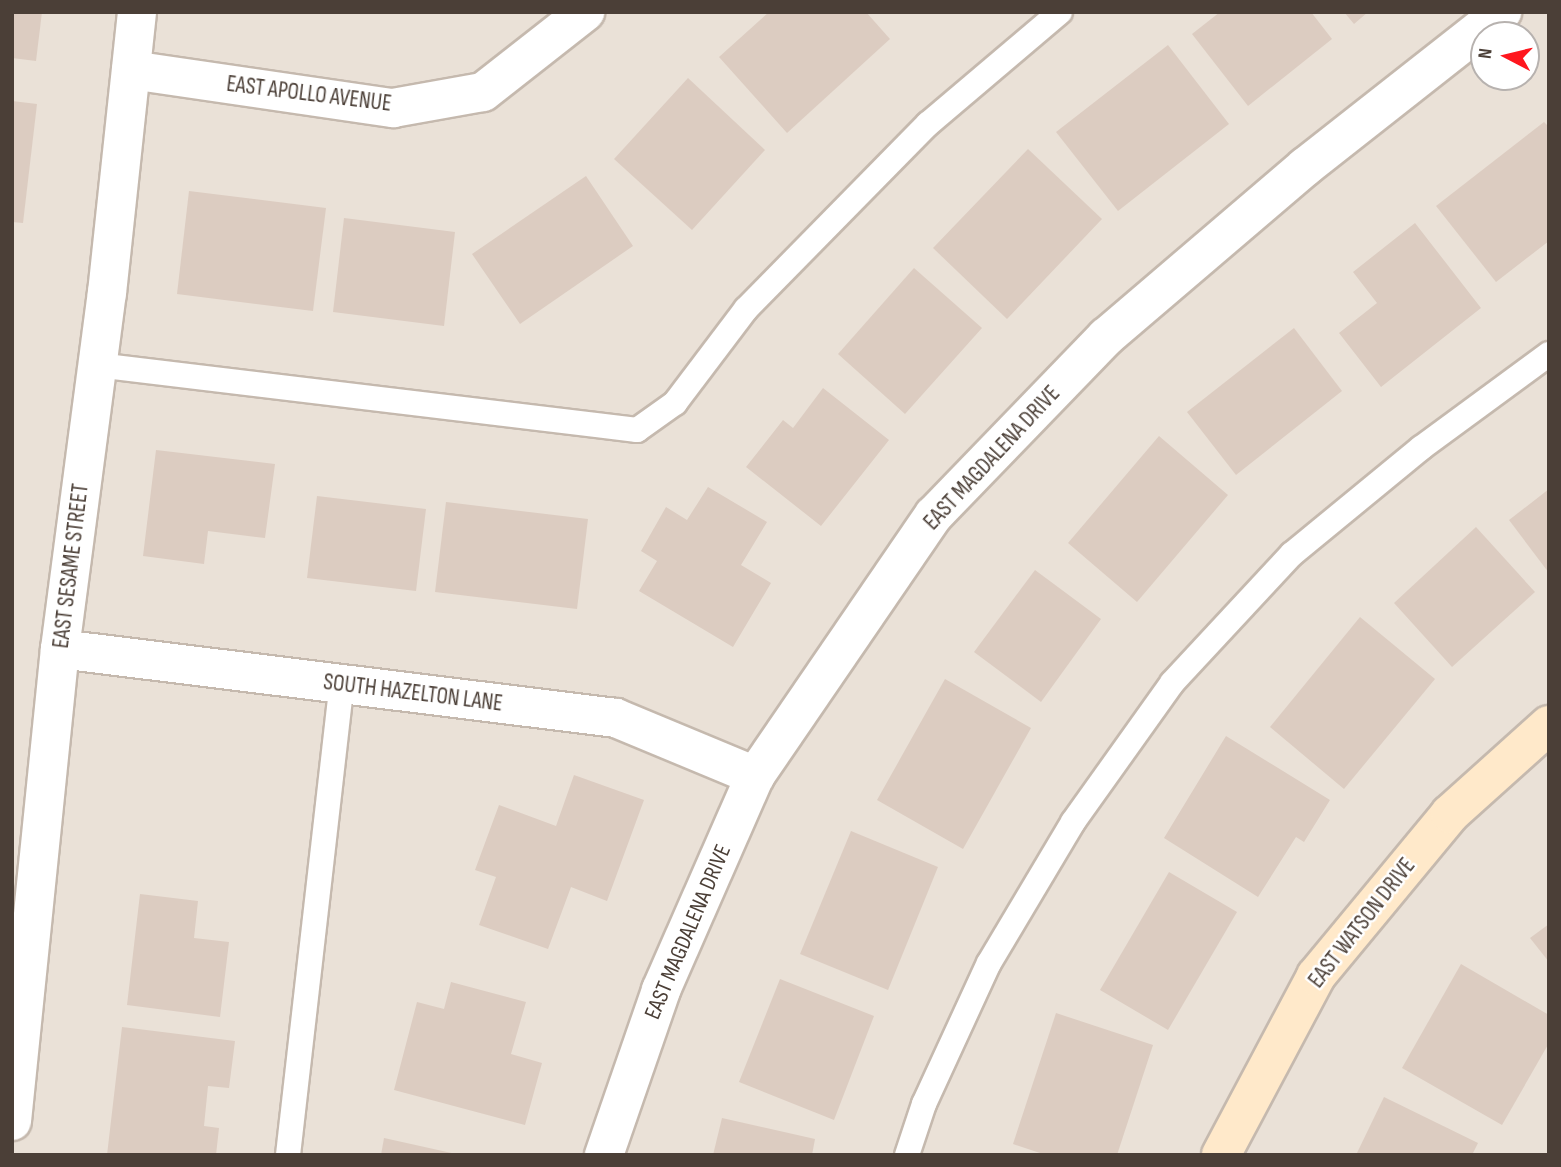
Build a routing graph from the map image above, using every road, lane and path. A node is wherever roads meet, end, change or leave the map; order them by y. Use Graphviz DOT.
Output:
graph roads {
  1 [pos="137,12"];
  2 [pos="585,12"];
  3 [pos="1060,12"];
  4 [pos="1502,12"];
  5 [pos="131,70"];
  6 [pos="1549,354"];
  7 [pos="97,365"];
  8 [pos="60,649"];
  9 [pos="342,684"];
  10 [pos="1549,725"];
  11 [pos="755,776"];
  12 [pos="12,1121"];
  13 [pos="288,1155"];
  14 [pos="604,1155"];
  15 [pos="907,1155"];
  16 [pos="1221,1155"];
  1 -- 5 [label="street, EAST SESAME STREET"];
  2 -- 5 [label="street, EAST APOLLO AVENUE"];
  3 -- 7 [label="lane"];
  4 -- 11 [label="street, EAST MAGDALENA DRIVE"];
  5 -- 7 [label="street, EAST SESAME STREET"];
  6 -- 15 [label="lane"];
  7 -- 8 [label="street, EAST SESAME STREET"];
  8 -- 9 [label="street, SOUTH HAZELTON LANE"];
  8 -- 12 [label="street, EAST SESAME STREET"];
  9 -- 11 [label="street, SOUTH HAZELTON LANE"];
  9 -- 13 [label="lane"];
  10 -- 16 [label="street, EAST WATSON DRIVE"];
  11 -- 14 [label="street, EAST MAGDALENA DRIVE"];
}
